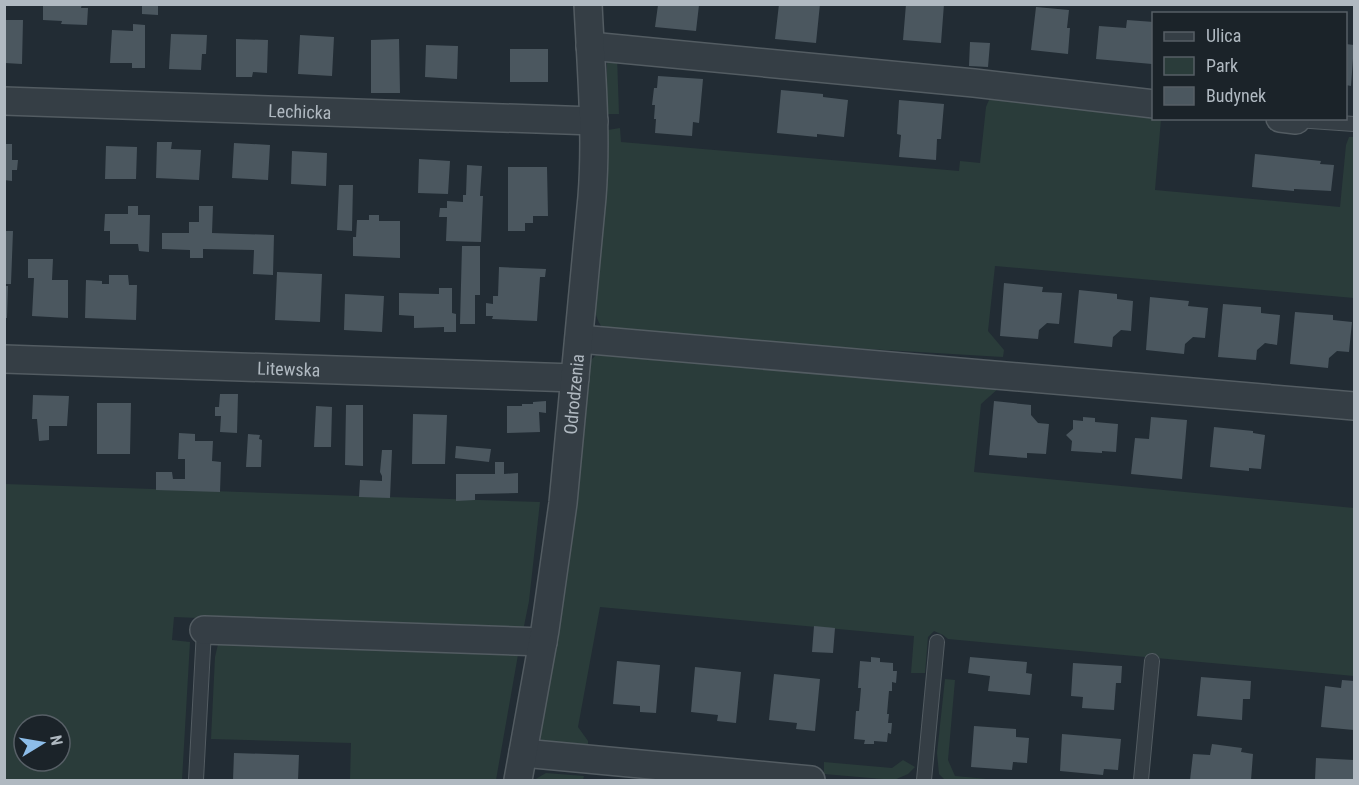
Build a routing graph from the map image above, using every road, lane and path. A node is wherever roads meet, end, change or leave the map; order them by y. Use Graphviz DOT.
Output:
graph roads {
  1 [pos="588,4"];
  2 [pos="590,46"];
  3 [pos="4,101"];
  4 [pos="1152,104"];
  5 [pos="1301,120"];
  6 [pos="594,121"];
  7 [pos="1354,124"];
  8 [pos="579,339"];
  9 [pos="4,359"];
  10 [pos="574,378"];
  11 [pos="1354,406"];
  12 [pos="204,630"];
  13 [pos="543,642"];
  14 [pos="937,642"];
  15 [pos="1152,661"];
  16 [pos="524,753"];
  17 [pos="196,780"];
  18 [pos="518,780"];
  19 [pos="811,780"];
  20 [pos="924,780"];
  21 [pos="1141,780"];
  1 -- 2 [label="street, Odrodzenia"];
  2 -- 4 [label="street"];
  2 -- 6 [label="street, Odrodzenia"];
  3 -- 6 [label="street, Lechicka"];
  5 -- 7 [label="lane"];
  6 -- 8 [label="street, Odrodzenia"];
  8 -- 10 [label="street, Odrodzenia"];
  8 -- 11 [label="street"];
  9 -- 10 [label="street, Litewska"];
  10 -- 13 [label="street, Odrodzenia"];
  12 -- 13 [label="street"];
  12 -- 17 [label="lane"];
  13 -- 16 [label="street, Odrodzenia"];
  14 -- 20 [label="lane"];
  15 -- 21 [label="lane"];
  16 -- 18 [label="street, Odrodzenia"];
  16 -- 19 [label="street"];
}
